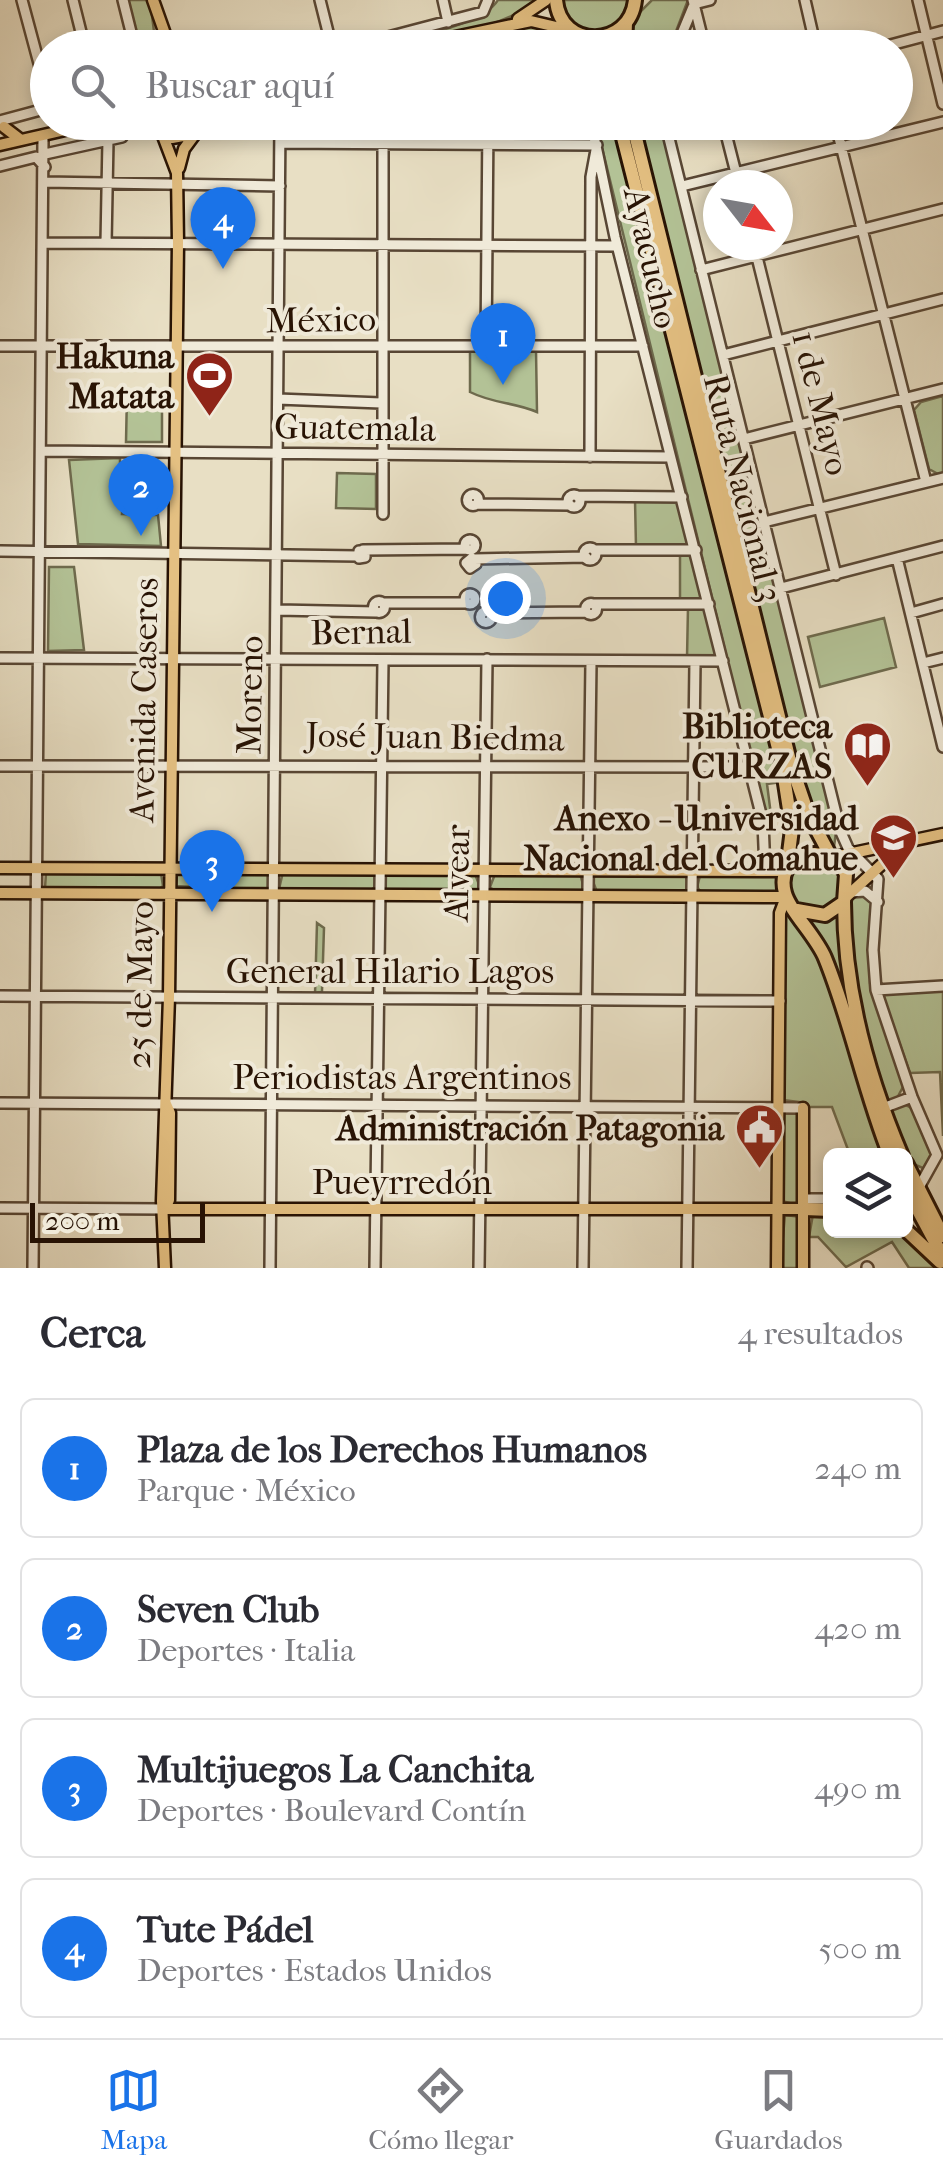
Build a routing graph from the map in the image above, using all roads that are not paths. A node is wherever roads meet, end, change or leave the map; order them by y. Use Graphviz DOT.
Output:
graph roads {
  1 [pos="22,0"];
  2 [pos="72,0"];
  3 [pos="123,0"];
  4 [pos="153,0"];
  5 [pos="320,0"];
  6 [pos="443,0"];
  7 [pos="488,0"];
  8 [pos="546,0"];
  9 [pos="556,0"];
  10 [pos="646,0"];
  11 [pos="710,0"];
  12 [pos="805,0"];
  13 [pos="918,0"];
  14 [pos="693,2"];
  15 [pos="631,12"];
  16 [pos="448,22"];
  17 [pos="511,23"];
  18 [pos="700,29"];
  19 [pos="30,30"];
  20 [pos="80,30"];
  21 [pos="130,30"];
  22 [pos="160,30"];
  23 [pos="328,30"];
  24 [pos="417,30"];
  25 [pos="483,30"];
  26 [pos="561,30"];
  27 [pos="571,30"];
  28 [pos="683,30"];
  29 [pos="696,30"];
  30 [pos="812,30"];
  31 [pos="943,31"];
  32 [pos="926,35"];
  33 [pos="913,39"];
  34 [pos="943,104"];
  35 [pos="0,108"];
  36 [pos="30,113"];
  37 [pos="2,122"];
  38 [pos="943,122"];
  39 [pos="913,129"];
  40 [pos="30,138"];
  41 [pos="22,140"];
  42 [pos="43,140"];
  43 [pos="108,140"];
  44 [pos="164,140"];
  45 [pos="192,140"];
  46 [pos="382,140"];
  47 [pos="488,140"];
  48 [pos="596,140"];
  49 [pos="624,140"];
  50 [pos="636,140"];
  51 [pos="670,140"];
  52 [pos="728,140"];
  53 [pos="839,140"];
  54 [pos="870,140"];
  55 [pos="280,143"];
  56 [pos="382,144"];
  57 [pos="597,145"];
  58 [pos="0,146"];
  59 [pos="488,146"];
  60 [pos="841,147"];
  61 [pos="45,154"];
  62 [pos="0,166"];
  63 [pos="44,168"];
  64 [pos="735,170"];
  65 [pos="752,170"];
  66 [pos="177,178"];
  67 [pos="703,181"];
  68 [pos="44,182"];
  69 [pos="107,183"];
  70 [pos="280,186"];
  71 [pos="682,186"];
  72 [pos="943,209"];
  73 [pos="862,229"];
  74 [pos="42,242"];
  75 [pos="106,243"];
  76 [pos="793,243"];
  77 [pos="178,244"];
  78 [pos="279,246"];
  79 [pos="381,246"];
  80 [pos="486,246"];
  81 [pos="617,246"];
  82 [pos="591,247"];
  83 [pos="728,260"];
  84 [pos="758,260"];
  85 [pos="702,270"];
  86 [pos="943,299"];
  87 [pos="883,314"];
  88 [pos="778,342"];
  89 [pos="0,346"];
  90 [pos="41,346"];
  91 [pos="280,346"];
  92 [pos="381,346"];
  93 [pos="642,346"];
  94 [pos="175,347"];
  95 [pos="486,347"];
  96 [pos="590,347"];
  97 [pos="723,355"];
  98 [pos="943,390"];
  99 [pos="278,399"];
  100 [pos="904,400"];
  101 [pos="382,403"];
  102 [pos="799,426"];
  103 [pos="744,439"];
  104 [pos="174,450"];
  105 [pos="40,452"];
  106 [pos="278,455"];
  107 [pos="381,456"];
  108 [pos="590,457"];
  109 [pos="670,457"];
  110 [pos="943,478"];
  111 [pos="926,482"];
  112 [pos="682,497"];
  113 [pos="477,504"];
  114 [pos="819,508"];
  115 [pos="383,514"];
  116 [pos="764,522"];
  117 [pos="943,546"];
  118 [pos="467,549"];
  119 [pos="696,550"];
  120 [pos="0,551"];
  121 [pos="40,553"];
  122 [pos="174,555"];
  123 [pos="278,556"];
  124 [pos="897,558"];
  125 [pos="474,559"];
  126 [pos="836,575"];
  127 [pos="782,588"];
  128 [pos="467,603"];
  129 [pos="709,604"];
  130 [pos="943,604"];
  131 [pos="278,610"];
  132 [pos="490,613"];
  133 [pos="911,613"];
  134 [pos="0,658"];
  135 [pos="40,658"];
  136 [pos="943,658"];
  137 [pos="172,659"];
  138 [pos="487,659"];
  139 [pos="383,660"];
  140 [pos="277,661"];
  141 [pos="723,661"];
  142 [pos="591,662"];
  143 [pos="695,662"];
  144 [pos="923,663"];
  145 [pos="943,747"];
  146 [pos="170,763"];
  147 [pos="276,763"];
  148 [pos="381,764"];
  149 [pos="485,764"];
  150 [pos="0,766"];
  151 [pos="36,766"];
  152 [pos="590,766"];
  153 [pos="694,766"];
  154 [pos="750,767"];
  155 [pos="943,834"];
  156 [pos="905,844"];
  157 [pos="856,854"];
  158 [pos="832,856"];
  159 [pos="0,868"];
  160 [pos="38,868"];
  161 [pos="170,868"];
  162 [pos="274,868"];
  163 [pos="380,868"];
  164 [pos="485,870"];
  165 [pos="589,870"];
  166 [pos="694,870"];
  167 [pos="786,870"];
  168 [pos="765,871"];
  169 [pos="874,872"];
  170 [pos="0,893"];
  171 [pos="37,893"];
  172 [pos="274,894"];
  173 [pos="169,895"];
  174 [pos="379,895"];
  175 [pos="484,896"];
  176 [pos="588,896"];
  177 [pos="694,896"];
  178 [pos="786,897"];
  179 [pos="847,897"];
  180 [pos="878,902"];
  181 [pos="797,910"];
  182 [pos="943,986"];
  183 [pos="876,990"];
  184 [pos="0,996"];
  185 [pos="36,996"];
  186 [pos="169,997"];
  187 [pos="272,998"];
  188 [pos="378,998"];
  189 [pos="482,999"];
  190 [pos="586,1000"];
  191 [pos="780,1000"];
  192 [pos="689,1001"];
  193 [pos="912,1097"];
  194 [pos="0,1103"];
  195 [pos="35,1103"];
  196 [pos="272,1103"];
  197 [pos="166,1104"];
  198 [pos="376,1104"];
  199 [pos="481,1105"];
  200 [pos="585,1105"];
  201 [pos="779,1105"];
  202 [pos="688,1106"];
  203 [pos="802,1108"];
  204 [pos="883,1108"];
  205 [pos="887,1148"];
  206 [pos="899,1148"];
  207 [pos="913,1188"];
  208 [pos="913,1191"];
  209 [pos="913,1191"];
  210 [pos="823,1200"];
  211 [pos="805,1204"];
  212 [pos="0,1208"];
  213 [pos="34,1208"];
  214 [pos="823,1208"];
  215 [pos="778,1209"];
  216 [pos="165,1210"];
  217 [pos="270,1210"];
  218 [pos="375,1210"];
  219 [pos="480,1210"];
  220 [pos="584,1210"];
  221 [pos="686,1211"];
  222 [pos="943,1236"];
  223 [pos="913,1237"];
  224 [pos="943,1257"];
  225 [pos="943,1265"];
  226 [pos="33,1268"];
  227 [pos="165,1268"];
  228 [pos="270,1268"];
  229 [pos="374,1268"];
  230 [pos="479,1268"];
  231 [pos="584,1268"];
  232 [pos="688,1268"];
  233 [pos="777,1268"];
  234 [pos="803,1268"];
  1 -- 19 [label="street"];
  2 -- 20 [label="street"];
  3 -- 21 [label="street"];
  4 -- 22 [label="main road"];
  5 -- 23 [label="street"];
  6 -- 16 [label="street"];
  7 -- 16 [label="street"];
  8 -- 17 [label="main road"];
  9 -- 27 [label="highway"];
  10 -- 15 [label="main road"];
  11 -- 14 [label="street"];
  12 -- 30 [label="street"];
  13 -- 32 [label="street"];
  14 -- 18 [label="street"];
  14 -- 28 [label="street"];
  16 -- 24 [label="street"];
  17 -- 25 [label="main road"];
  17 -- 26 [label="main road"];
  18 -- 29 [label="street"];
  31 -- 32 [label="street"];
  32 -- 33 [label="street"];
  32 -- 34 [label="street"];
  35 -- 37 [label="street"];
  36 -- 37 [label="street"];
  37 -- 41 [label="main road"];
  37 -- 58 [label="main road"];
  38 -- 39 [label="street"];
  40 -- 41 [label="main road"];
  41 -- 58 [label="main road"];
  42 -- 58 [label="main road"];
  42 -- 61 [label="street"];
  43 -- 61 [label="street"];
  43 -- 69 [label="street"];
  44 -- 66 [label="main road, Avenida Caseros"];
  45 -- 66 [label="main road, Avenida Caseros"];
  46 -- 56 [label="street"];
  47 -- 59 [label="street"];
  48 -- 57 [label="street, Ayacucho"];
  49 -- 167 [label="highway, Ruta Nacional 3"];
  50 -- 158 [label="highway, Ruta Nacional 3"];
  51 -- 71 [label="street"];
  52 -- 64 [label="street"];
  53 -- 60 [label="street"];
  54 -- 60 [label="street"];
  55 -- 56 [label="street"];
  55 -- 70 [label="street, Moreno"];
  56 -- 59 [label="street"];
  56 -- 79 [label="street"];
  57 -- 59 [label="street"];
  57 -- 81 [label="street, Ayacucho"];
  57 -- 82 [label="street"];
  59 -- 80 [label="street"];
  60 -- 65 [label="street"];
  60 -- 73 [label="street"];
  61 -- 63 [label="street"];
  62 -- 63 [label="street"];
  63 -- 68 [label="street"];
  66 -- 69 [label="street"];
  66 -- 70 [label="street"];
  66 -- 77 [label="main road, Avenida Caseros"];
  67 -- 71 [label="street"];
  68 -- 69 [label="street"];
  68 -- 74 [label="street"];
  69 -- 75 [label="street"];
  70 -- 78 [label="street, Moreno"];
  71 -- 85 [label="street"];
  72 -- 73 [label="street"];
  73 -- 76 [label="street"];
  73 -- 87 [label="street"];
  74 -- 75 [label="street"];
  74 -- 90 [label="street"];
  75 -- 77 [label="street"];
  77 -- 78 [label="street"];
  77 -- 94 [label="main road, Avenida Caseros"];
  78 -- 79 [label="street"];
  78 -- 91 [label="street, Moreno"];
  79 -- 80 [label="street"];
  79 -- 92 [label="street"];
  80 -- 82 [label="street"];
  80 -- 95 [label="street"];
  81 -- 82 [label="street"];
  81 -- 93 [label="street, Ayacucho"];
  82 -- 96 [label="street"];
  83 -- 85 [label="street"];
  84 -- 88 [label="street, 1 de Mayo"];
  85 -- 97 [label="street"];
  86 -- 87 [label="street"];
  87 -- 88 [label="street"];
  87 -- 100 [label="street"];
  88 -- 97 [label="street"];
  88 -- 102 [label="street, 1 de Mayo"];
  89 -- 90 [label="street, México"];
  90 -- 94 [label="street, México"];
  90 -- 105 [label="street"];
  91 -- 92 [label="street, México"];
  91 -- 94 [label="street, México"];
  91 -- 99 [label="street, Moreno"];
  92 -- 95 [label="street, México"];
  92 -- 101 [label="street"];
  93 -- 96 [label="street, México"];
  93 -- 109 [label="street, Ayacucho"];
  94 -- 104 [label="main road, Avenida Caseros"];
  95 -- 96 [label="street, México"];
  96 -- 108 [label="street"];
  97 -- 103 [label="street"];
  98 -- 100 [label="street"];
  99 -- 101 [label="street"];
  99 -- 106 [label="street, Moreno"];
  100 -- 102 [label="street"];
  100 -- 111 [label="street"];
  101 -- 107 [label="street"];
  102 -- 103 [label="street"];
  102 -- 114 [label="street, 1 de Mayo"];
  103 -- 116 [label="street"];
  104 -- 105 [label="street, Guatemala"];
  104 -- 106 [label="street, Guatemala"];
  104 -- 122 [label="main road, Avenida Caseros"];
  105 -- 121 [label="street"];
  106 -- 107 [label="street, Guatemala"];
  106 -- 123 [label="street, Moreno"];
  107 -- 108 [label="street, Guatemala"];
  107 -- 115 [label="street"];
  108 -- 109 [label="street, Guatemala"];
  109 -- 112 [label="street, Ayacucho"];
  110 -- 111 [label="street"];
  111 -- 114 [label="street"];
  112 -- 113 [label="street"];
  112 -- 119 [label="street, Ayacucho"];
  114 -- 116 [label="street"];
  114 -- 126 [label="street, 1 de Mayo"];
  116 -- 127 [label="street"];
  117 -- 124 [label="street"];
  118 -- 123 [label="street"];
  119 -- 125 [label="street"];
  119 -- 129 [label="street, Ayacucho"];
  120 -- 121 [label="street"];
  121 -- 122 [label="street"];
  121 -- 135 [label="street"];
  122 -- 123 [label="street"];
  122 -- 137 [label="main road, Avenida Caseros"];
  123 -- 131 [label="street, Moreno"];
  124 -- 126 [label="street"];
  124 -- 133 [label="street"];
  126 -- 127 [label="street"];
  127 -- 157 [label="street"];
  128 -- 131 [label="street"];
  129 -- 132 [label="street"];
  129 -- 141 [label="street, Ayacucho"];
  130 -- 133 [label="street"];
  131 -- 140 [label="street, Moreno"];
  133 -- 144 [label="street"];
  134 -- 135 [label="street, Bernal"];
  135 -- 137 [label="street, Bernal"];
  135 -- 151 [label="street"];
  136 -- 144 [label="street"];
  137 -- 140 [label="street, Bernal"];
  137 -- 146 [label="main road, Avenida Caseros"];
  138 -- 139 [label="street, Bernal"];
  138 -- 142 [label="street, Bernal"];
  138 -- 149 [label="street, Alvear"];
  139 -- 140 [label="street, Bernal"];
  139 -- 148 [label="street"];
  140 -- 147 [label="street, Moreno"];
  141 -- 143 [label="street, Bernal"];
  141 -- 154 [label="street, Ayacucho"];
  142 -- 143 [label="street, Bernal"];
  142 -- 152 [label="street"];
  143 -- 153 [label="street"];
  144 -- 145 [label="street"];
  146 -- 147 [label="street, José Juan Biedma"];
  146 -- 151 [label="street, José Juan Biedma"];
  146 -- 161 [label="main road, Avenida Caseros"];
  147 -- 148 [label="street, José Juan Biedma"];
  147 -- 162 [label="street, Moreno"];
  148 -- 149 [label="street, José Juan Biedma"];
  148 -- 163 [label="street"];
  149 -- 152 [label="street, José Juan Biedma"];
  149 -- 164 [label="street, Alvear"];
  150 -- 151 [label="street, José Juan Biedma"];
  151 -- 160 [label="street"];
  152 -- 153 [label="street, José Juan Biedma"];
  152 -- 165 [label="street"];
  153 -- 154 [label="street, José Juan Biedma"];
  153 -- 166 [label="street"];
  154 -- 168 [label="street, Ayacucho"];
  155 -- 156 [label="main road"];
  156 -- 157 [label="main road"];
  156 -- 169 [label="main road"];
  157 -- 158 [label="main road"];
  157 -- 169 [label="street"];
  158 -- 167 [label="highway"];
  158 -- 179 [label="highway, Ruta Nacional 3"];
  159 -- 160 [label="main road"];
  160 -- 161 [label="main road"];
  160 -- 171 [label="street"];
  161 -- 162 [label="main road"];
  161 -- 173 [label="main road, 25 de Mayo"];
  162 -- 163 [label="main road"];
  162 -- 172 [label="street, Moreno"];
  163 -- 164 [label="main road"];
  163 -- 174 [label="street"];
  164 -- 165 [label="main road"];
  164 -- 175 [label="street, Alvear"];
  165 -- 166 [label="main road"];
  165 -- 176 [label="street"];
  166 -- 168 [label="main road"];
  166 -- 177 [label="street"];
  167 -- 168 [label="main road"];
  167 -- 178 [label="highway"];
  169 -- 179 [label="main road"];
  169 -- 180 [label="street"];
  170 -- 171 [label="main road"];
  171 -- 173 [label="main road"];
  171 -- 185 [label="street"];
  172 -- 173 [label="main road"];
  172 -- 174 [label="main road"];
  172 -- 187 [label="street, Moreno"];
  173 -- 186 [label="main road, 25 de Mayo"];
  174 -- 175 [label="main road"];
  174 -- 188 [label="street"];
  175 -- 176 [label="main road"];
  175 -- 189 [label="street, Alvear"];
  176 -- 177 [label="main road"];
  176 -- 190 [label="street"];
  177 -- 178 [label="main road"];
  177 -- 192 [label="street"];
  178 -- 181 [label="highway"];
  178 -- 191 [label="main road"];
  179 -- 180 [label="street"];
  179 -- 181 [label="highway"];
  179 -- 204 [label="highway, Ruta Nacional 3"];
  180 -- 183 [label="street"];
  181 -- 205 [label="highway"];
  182 -- 183 [label="street"];
  183 -- 193 [label="street"];
  184 -- 185 [label="street, General Hilario Lagos"];
  185 -- 186 [label="street, General Hilario Lagos"];
  185 -- 195 [label="street"];
  186 -- 187 [label="street, General Hilario Lagos"];
  186 -- 197 [label="main road, 25 de Mayo"];
  187 -- 188 [label="street, General Hilario Lagos"];
  187 -- 196 [label="street, Moreno"];
  188 -- 189 [label="street, General Hilario Lagos"];
  188 -- 198 [label="street"];
  189 -- 190 [label="street, General Hilario Lagos"];
  189 -- 199 [label="street, Alvear"];
  190 -- 192 [label="street, General Hilario Lagos"];
  190 -- 200 [label="street"];
  191 -- 192 [label="street, General Hilario Lagos"];
  191 -- 201 [label="main road"];
  192 -- 202 [label="street"];
  193 -- 204 [label="street"];
  193 -- 207 [label="street"];
  194 -- 195 [label="street, Periodistas Argentinos"];
  195 -- 197 [label="street, Periodistas Argentinos"];
  195 -- 213 [label="street"];
  196 -- 197 [label="street, Periodistas Argentinos"];
  196 -- 198 [label="street, Periodistas Argentinos"];
  196 -- 217 [label="street, Moreno"];
  197 -- 216 [label="main road, 25 de Mayo"];
  198 -- 199 [label="street, Periodistas Argentinos"];
  198 -- 218 [label="street"];
  199 -- 200 [label="street, Periodistas Argentinos"];
  199 -- 219 [label="street, Alvear"];
  200 -- 202 [label="street, Periodistas Argentinos"];
  200 -- 220 [label="street"];
  201 -- 202 [label="street, Periodistas Argentinos"];
  201 -- 203 [label="street, Periodistas Argentinos"];
  201 -- 215 [label="main road"];
  202 -- 221 [label="street"];
  203 -- 211 [label="main road"];
  204 -- 206 [label="highway, Ruta Nacional 3"];
  208 -- 222 [label="highway"];
  209 -- 224 [label="highway"];
  210 -- 211 [label="street"];
  211 -- 214 [label="highway"];
  211 -- 215 [label="main road, Pueyrredón"];
  211 -- 234 [label="main road"];
  212 -- 213 [label="street, Pueyrredón"];
  213 -- 216 [label="street, Pueyrredón"];
  213 -- 226 [label="street"];
  215 -- 221 [label="main road, Pueyrredón"];
  215 -- 233 [label="main road"];
  216 -- 217 [label="main road, Pueyrredón"];
  216 -- 227 [label="main road, 25 de Mayo"];
  217 -- 218 [label="main road, Pueyrredón"];
  217 -- 228 [label="street, Moreno"];
  218 -- 219 [label="main road, Pueyrredón"];
  218 -- 229 [label="street"];
  219 -- 220 [label="main road, Pueyrredón"];
  219 -- 230 [label="street, Alvear"];
  220 -- 221 [label="main road, Pueyrredón"];
  220 -- 231 [label="street"];
  221 -- 232 [label="street"];
  223 -- 225 [label="highway"];
}
